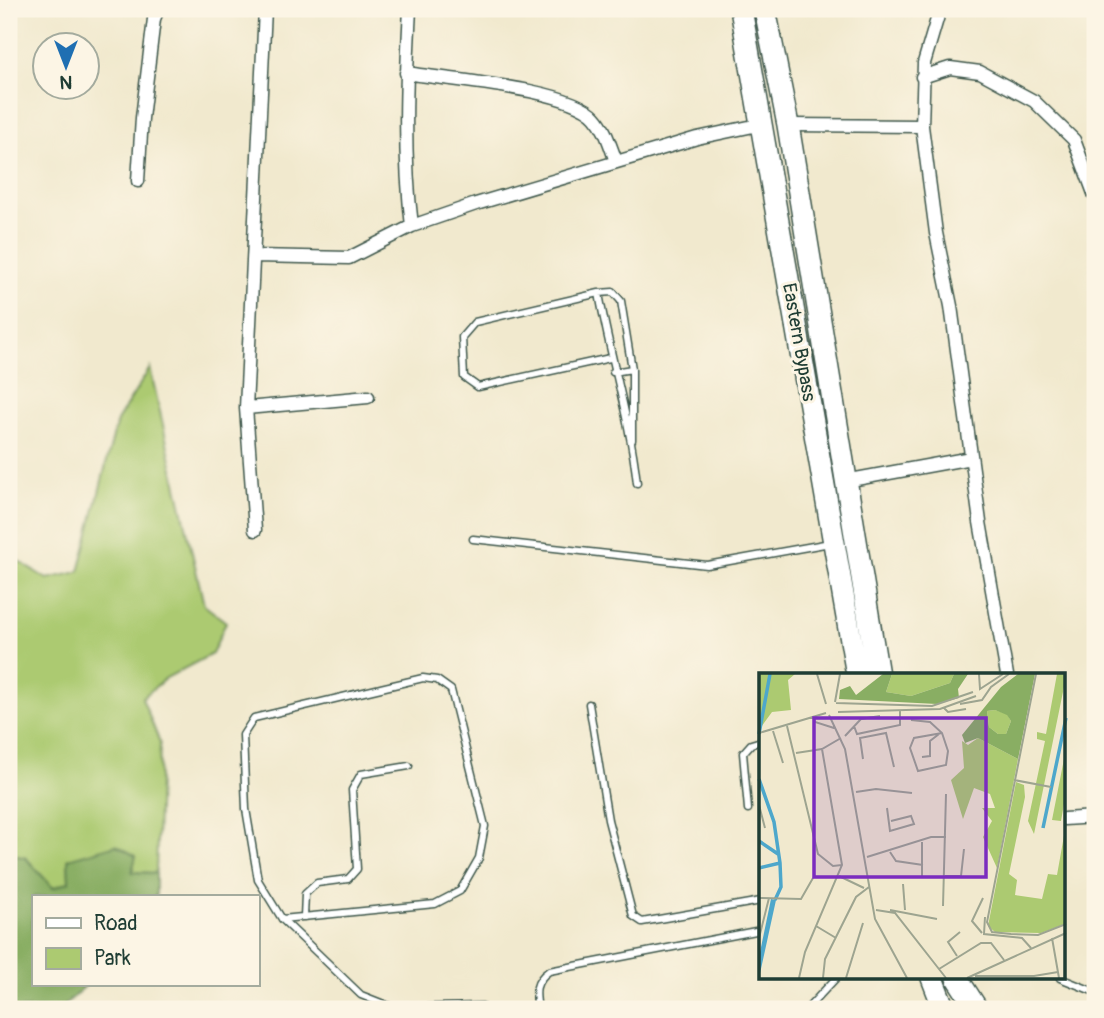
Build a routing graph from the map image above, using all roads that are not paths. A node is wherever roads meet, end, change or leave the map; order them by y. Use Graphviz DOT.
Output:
graph roads {
  1 [pos="158,9"];
  2 [pos="265,9"];
  3 [pos="410,9"];
  4 [pos="741,9"];
  5 [pos="765,9"];
  6 [pos="940,9"];
  7 [pos="406,74"];
  8 [pos="922,77"];
  9 [pos="763,124"];
  10 [pos="788,125"];
  11 [pos="922,126"];
  12 [pos="616,161"];
  13 [pos="138,181"];
  14 [pos="1095,196"];
  15 [pos="412,226"];
  16 [pos="256,256"];
  17 [pos="598,293"];
  18 [pos="610,358"];
  19 [pos="632,369"];
  20 [pos="613,372"];
  21 [pos="368,397"];
  22 [pos="246,408"];
  23 [pos="632,440"];
  24 [pos="971,458"];
  25 [pos="845,481"];
  26 [pos="637,483"];
  27 [pos="255,530"];
  28 [pos="473,539"];
  29 [pos="835,542"];
  30 [pos="857,673"];
  31 [pos="878,673"];
  32 [pos="1007,673"];
  33 [pos="589,704"];
  34 [pos="759,742"];
  35 [pos="409,766"];
  36 [pos="748,809"];
  37 [pos="1095,817"];
  38 [pos="1066,819"];
  39 [pos="759,901"];
  40 [pos="304,917"];
  41 [pos="282,919"];
  42 [pos="759,930"];
  43 [pos="835,979"];
  44 [pos="932,979"];
  45 [pos="958,979"];
  46 [pos="1062,979"];
  47 [pos="1095,992"];
  48 [pos="482,1006"];
  49 [pos="402,1009"];
  50 [pos="538,1009"];
  51 [pos="807,1009"];
  52 [pos="944,1009"];
  53 [pos="977,1009"];
  1 -- 13 [label="street"];
  2 -- 16 [label="street"];
  3 -- 7 [label="street"];
  4 -- 9 [label="highway, Eastern Bypass"];
  5 -- 10 [label="highway, Eastern Bypass"];
  6 -- 8 [label="street"];
  7 -- 12 [label="street"];
  7 -- 15 [label="street"];
  8 -- 11 [label="street"];
  8 -- 14 [label="street"];
  9 -- 12 [label="street"];
  9 -- 29 [label="highway, Eastern Bypass"];
  10 -- 11 [label="street"];
  10 -- 25 [label="highway, Eastern Bypass"];
  11 -- 24 [label="street"];
  12 -- 15 [label="street"];
  15 -- 16 [label="street"];
  16 -- 22 [label="street"];
  17 -- 18 [label="lane"];
  17 -- 18 [label="lane"];
  17 -- 19 [label="lane"];
  18 -- 20 [label="lane"];
  19 -- 20 [label="lane"];
  19 -- 23 [label="lane"];
  20 -- 23 [label="lane"];
  21 -- 22 [label="street"];
  22 -- 27 [label="street"];
  23 -- 26 [label="lane"];
  24 -- 25 [label="street"];
  24 -- 32 [label="street"];
  25 -- 31 [label="highway, Eastern Bypass"];
  28 -- 29 [label="lane"];
  29 -- 30 [label="highway, Eastern Bypass"];
  33 -- 39 [label="lane"];
  34 -- 36 [label="lane"];
  35 -- 40 [label="lane"];
  37 -- 38 [label="street"];
  40 -- 41 [label="lane"];
  40 -- 41 [label="lane"];
  41 -- 49 [label="lane"];
  42 -- 50 [label="lane"];
  43 -- 51 [label="lane"];
  44 -- 52 [label="highway"];
  45 -- 53 [label="highway"];
  46 -- 47 [label="lane"];
  48 -- 49 [label="lane"];
}
